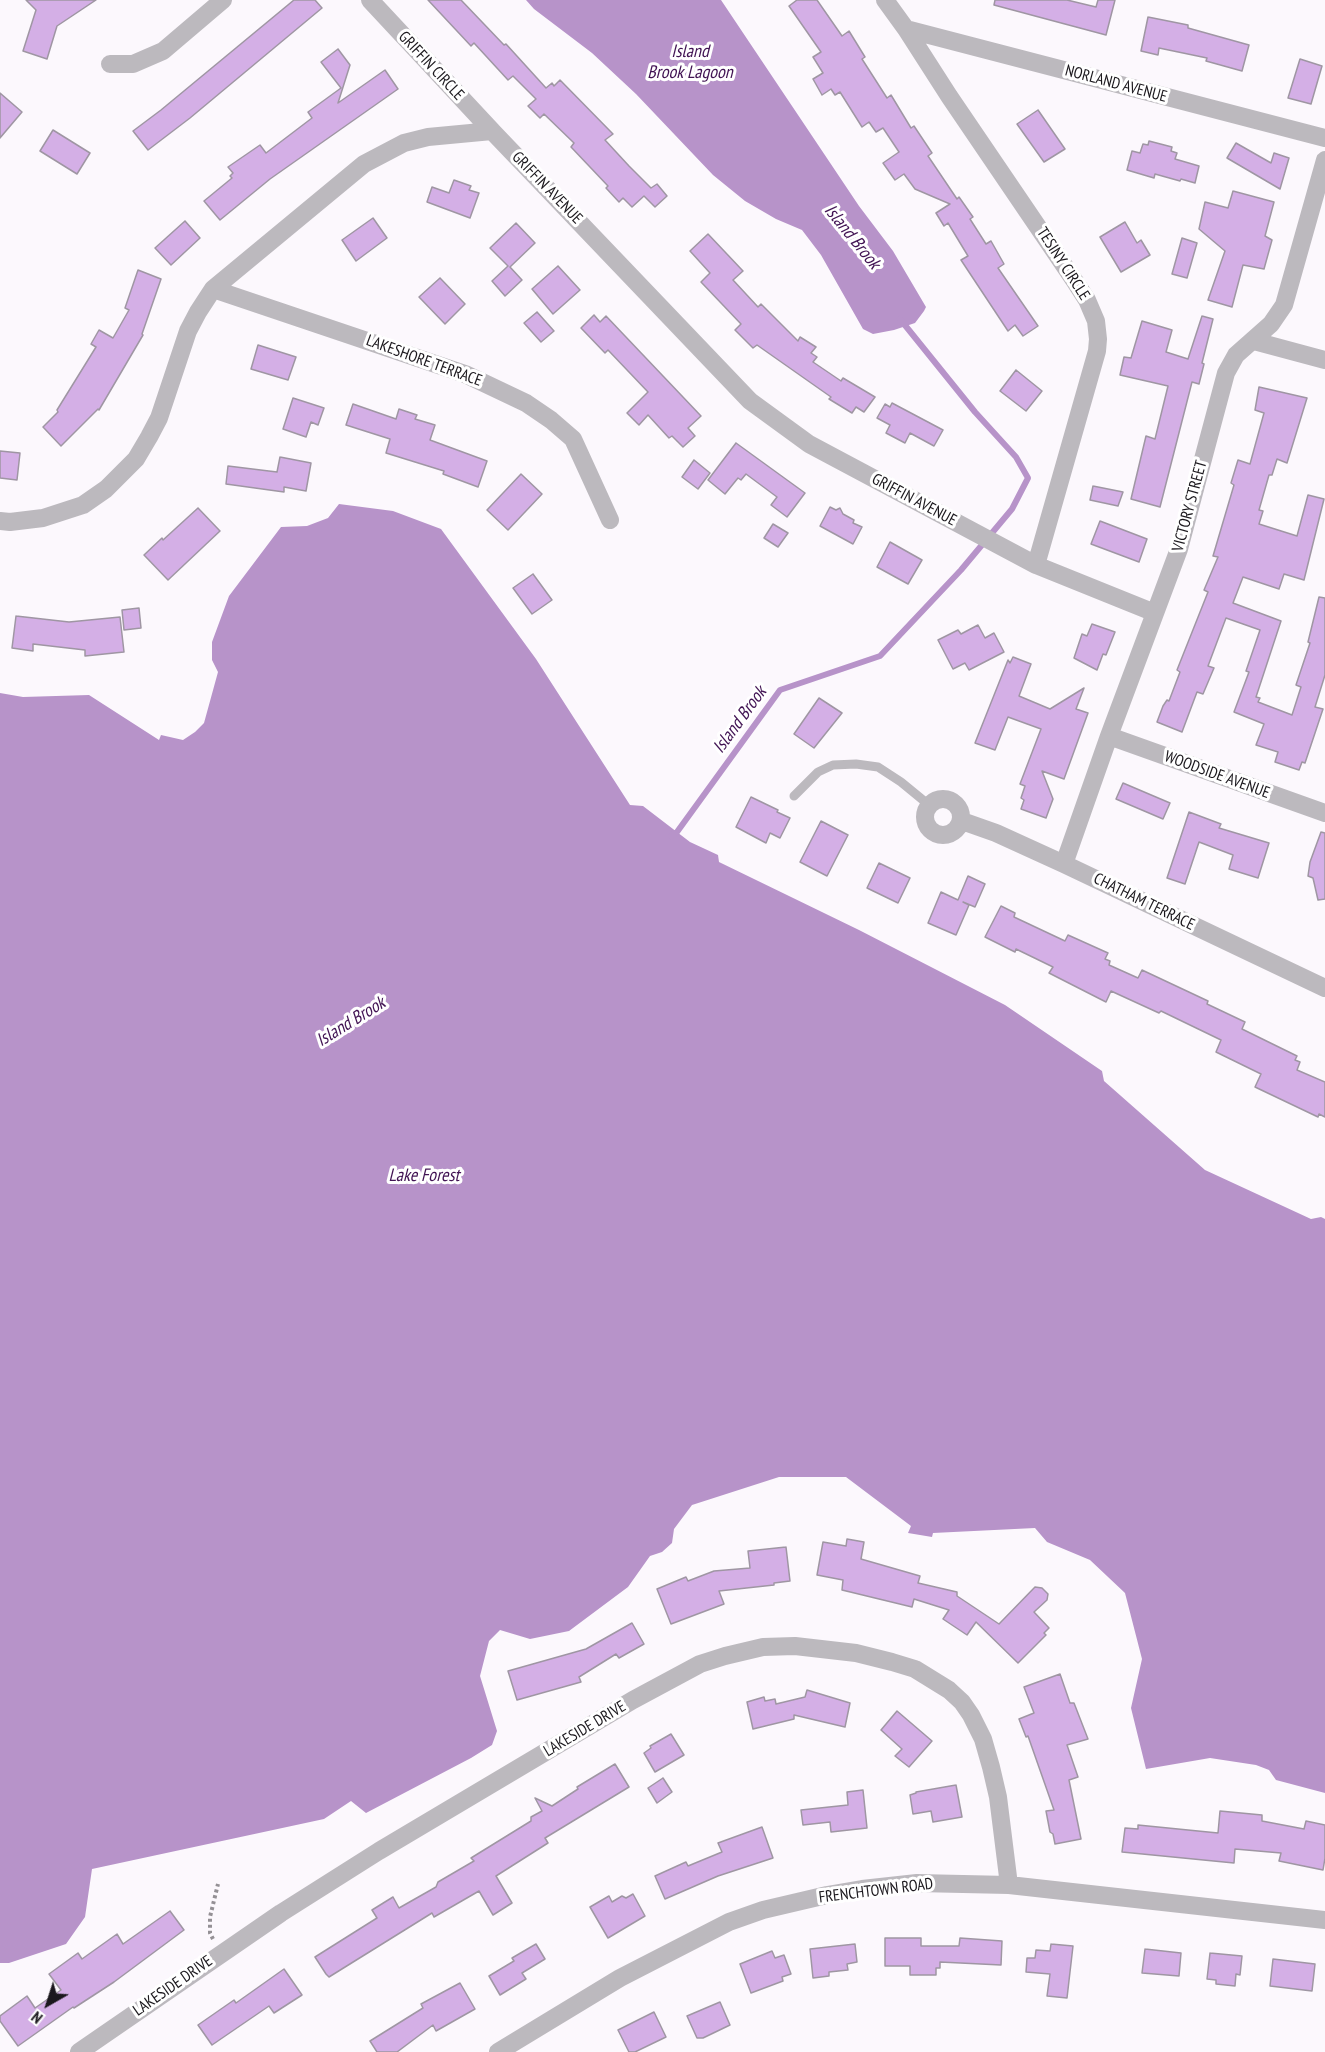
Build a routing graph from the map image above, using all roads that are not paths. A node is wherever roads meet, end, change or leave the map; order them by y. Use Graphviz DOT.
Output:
graph roads {
  1 [pos="223,0"];
  2 [pos="370,0"];
  3 [pos="885,0"];
  4 [pos="906,29"];
  5 [pos="110,64"];
  6 [pos="492,131"];
  7 [pos="1325,138"];
  8 [pos="1325,160"];
  9 [pos="213,289"];
  10 [pos="1254,341"];
  11 [pos="1325,360"];
  12 [pos="610,520"];
  13 [pos="0,521"];
  14 [pos="1036,565"];
  15 [pos="1155,613"];
  16 [pos="1109,736"];
  17 [pos="794,796"];
  18 [pos="929,805"];
  19 [pos="1325,813"];
  20 [pos="962,821"];
  21 [pos="1064,864"];
  22 [pos="1325,988"];
  23 [pos="1009,1885"];
  24 [pos="1325,1920"];
  25 [pos="79,2052"];
  26 [pos="498,2052"];
  1 -- 5 [label="street"];
  2 -- 6 [label="street, GRIFFIN CIRCLE"];
  3 -- 4 [label="street, TESINY CIRCLE"];
  4 -- 7 [label="street, NORLAND AVENUE"];
  4 -- 14 [label="street, TESINY CIRCLE"];
  6 -- 9 [label="street"];
  6 -- 14 [label="street, GRIFFIN AVENUE"];
  8 -- 10 [label="street, VICTORY STREET"];
  9 -- 12 [label="street, LAKESHORE TERRACE"];
  9 -- 13 [label="street"];
  10 -- 11 [label="street"];
  10 -- 15 [label="street, VICTORY STREET"];
  14 -- 15 [label="street, GRIFFIN AVENUE"];
  15 -- 16 [label="street, VICTORY STREET"];
  16 -- 19 [label="street, WOODSIDE AVENUE"];
  16 -- 21 [label="street, VICTORY STREET"];
  17 -- 18 [label="lane"];
  18 -- 20 [label="street"];
  18 -- 20 [label="street"];
  20 -- 21 [label="street, CHATHAM TERRACE"];
  21 -- 22 [label="street, CHATHAM TERRACE"];
  23 -- 24 [label="street, FRENCHTOWN ROAD"];
  23 -- 25 [label="street, LAKESIDE DRIVE"];
  23 -- 26 [label="street, FRENCHTOWN ROAD"];
}
